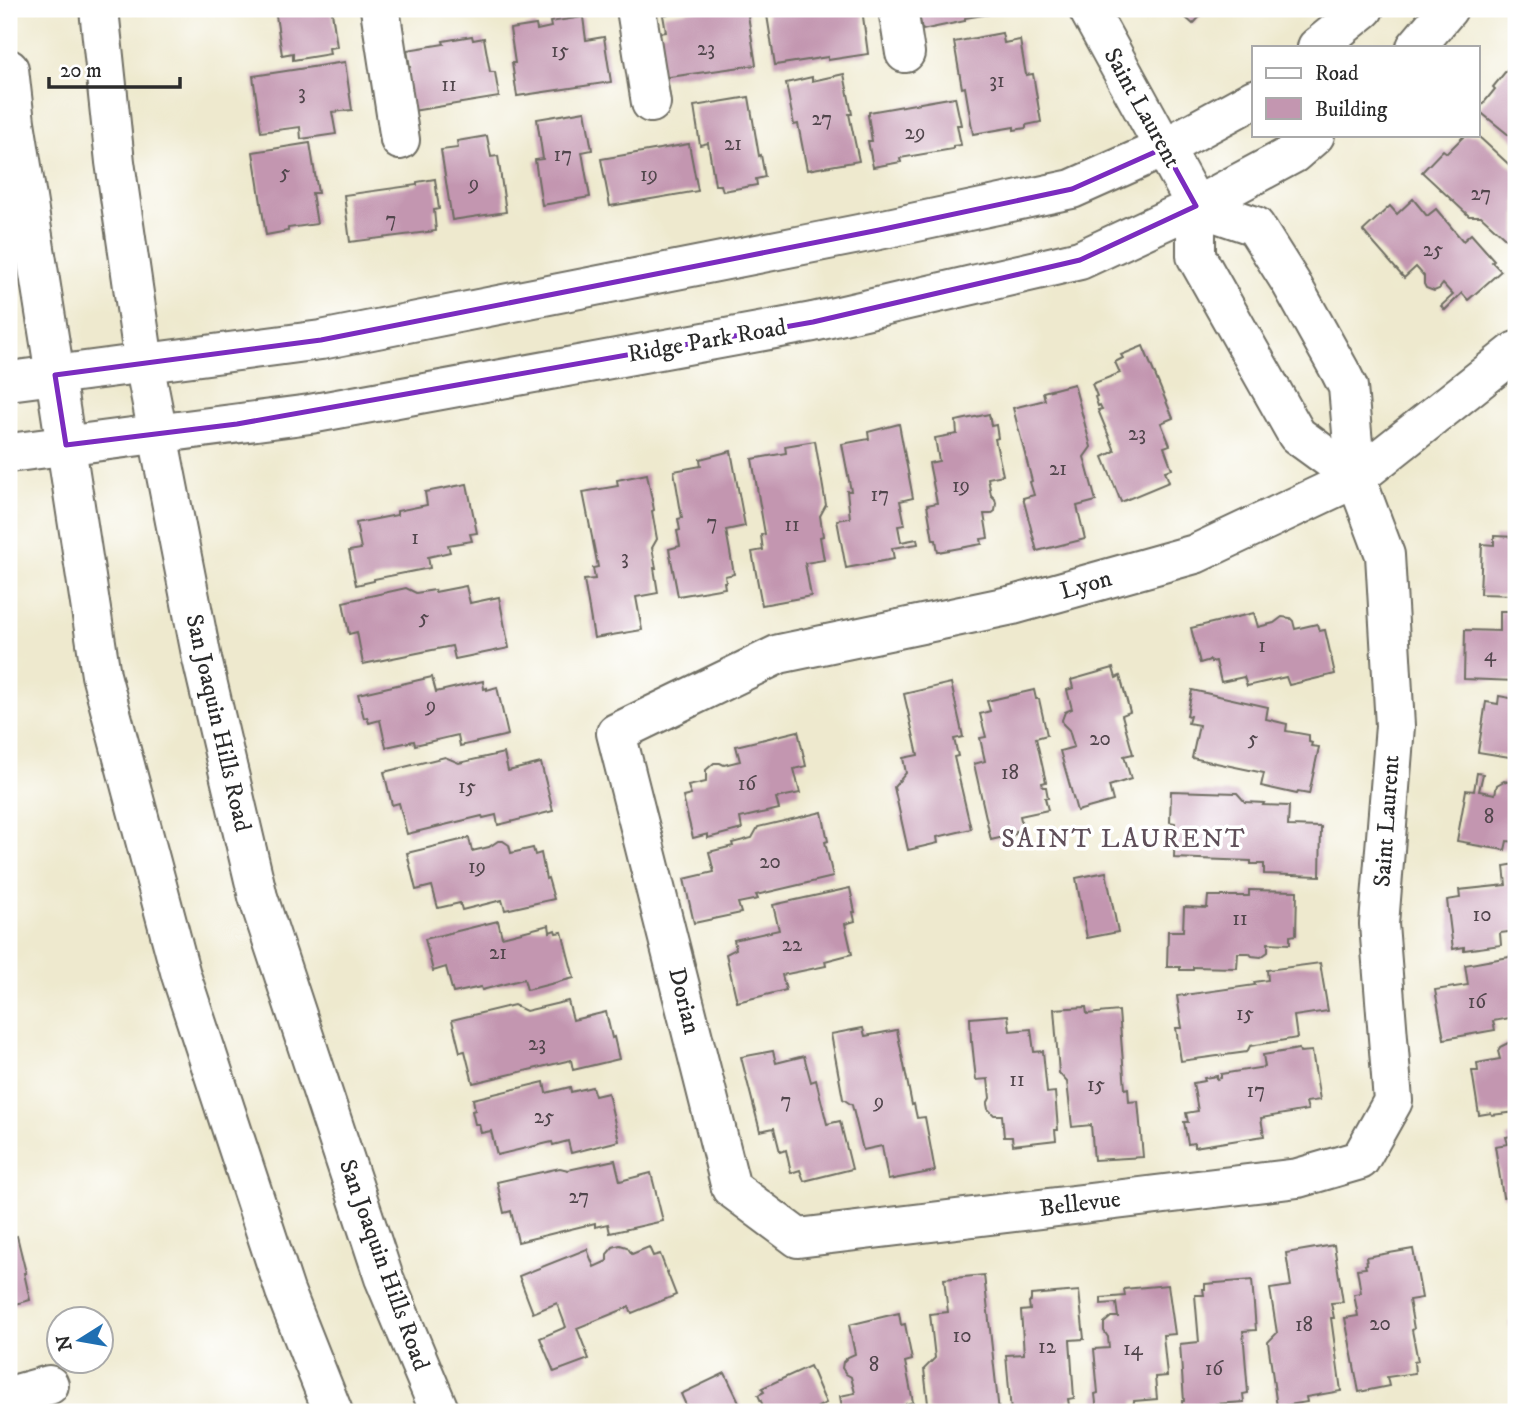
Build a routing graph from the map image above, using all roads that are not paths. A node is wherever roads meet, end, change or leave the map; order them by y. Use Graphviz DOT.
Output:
graph roads {
  1 [pos="99,9"];
  2 [pos="380,9"];
  3 [pos="636,9"];
  4 [pos="898,9"];
  5 [pos="1088,9"];
  6 [pos="1364,9"];
  7 [pos="1448,9"];
  8 [pos="1318,46"];
  9 [pos="1417,46"];
  10 [pos="905,53"];
  11 [pos="9,69"];
  12 [pos="1252,100"];
  13 [pos="651,103"];
  14 [pos="1314,136"];
  15 [pos="400,140"];
  16 [pos="1164,148"];
  17 [pos="1196,206"];
  18 [pos="1516,351"];
  19 [pos="144,363"];
  20 [pos="55,374"];
  21 [pos="9,381"];
  22 [pos="158,434"];
  23 [pos="66,445"];
  24 [pos="9,453"];
  25 [pos="1356,478"];
  26 [pos="616,733"];
  27 [pos="1360,1160"];
  28 [pos="798,1238"];
  29 [pos="49,1385"];
  30 [pos="9,1396"];
  31 [pos="333,1412"];
  32 [pos="440,1412"];
  1 -- 19 [label="street, San Joaquin Hills Road"];
  2 -- 15 [label="street"];
  3 -- 13 [label="street"];
  4 -- 10 [label="street"];
  5 -- 16 [label="street, Saint Laurent"];
  6 -- 8 [label="street"];
  7 -- 9 [label="street"];
  11 -- 20 [label="street"];
  12 -- 16 [label="street"];
  14 -- 17 [label="street, Ridge Park Road"];
  16 -- 17 [label="street, Saint Laurent"];
  16 -- 19 [label="street"];
  17 -- 22 [label="street, Ridge Park Road"];
  17 -- 25 [label="street, Saint Laurent"];
  17 -- 25 [label="street, Saint Laurent"];
  18 -- 25 [label="street, Lyon"];
  19 -- 20 [label="street"];
  19 -- 22 [label="street, San Joaquin Hills Road"];
  20 -- 21 [label="street"];
  20 -- 23 [label="street"];
  22 -- 23 [label="street, Ridge Park Road"];
  22 -- 32 [label="street, San Joaquin Hills Road"];
  23 -- 24 [label="street, Ridge Park Road"];
  23 -- 31 [label="street"];
  25 -- 26 [label="street, Lyon"];
  25 -- 27 [label="street, Saint Laurent"];
  26 -- 28 [label="street, Dorian"];
  27 -- 28 [label="street, Bellevue"];
  29 -- 30 [label="street"];
}
